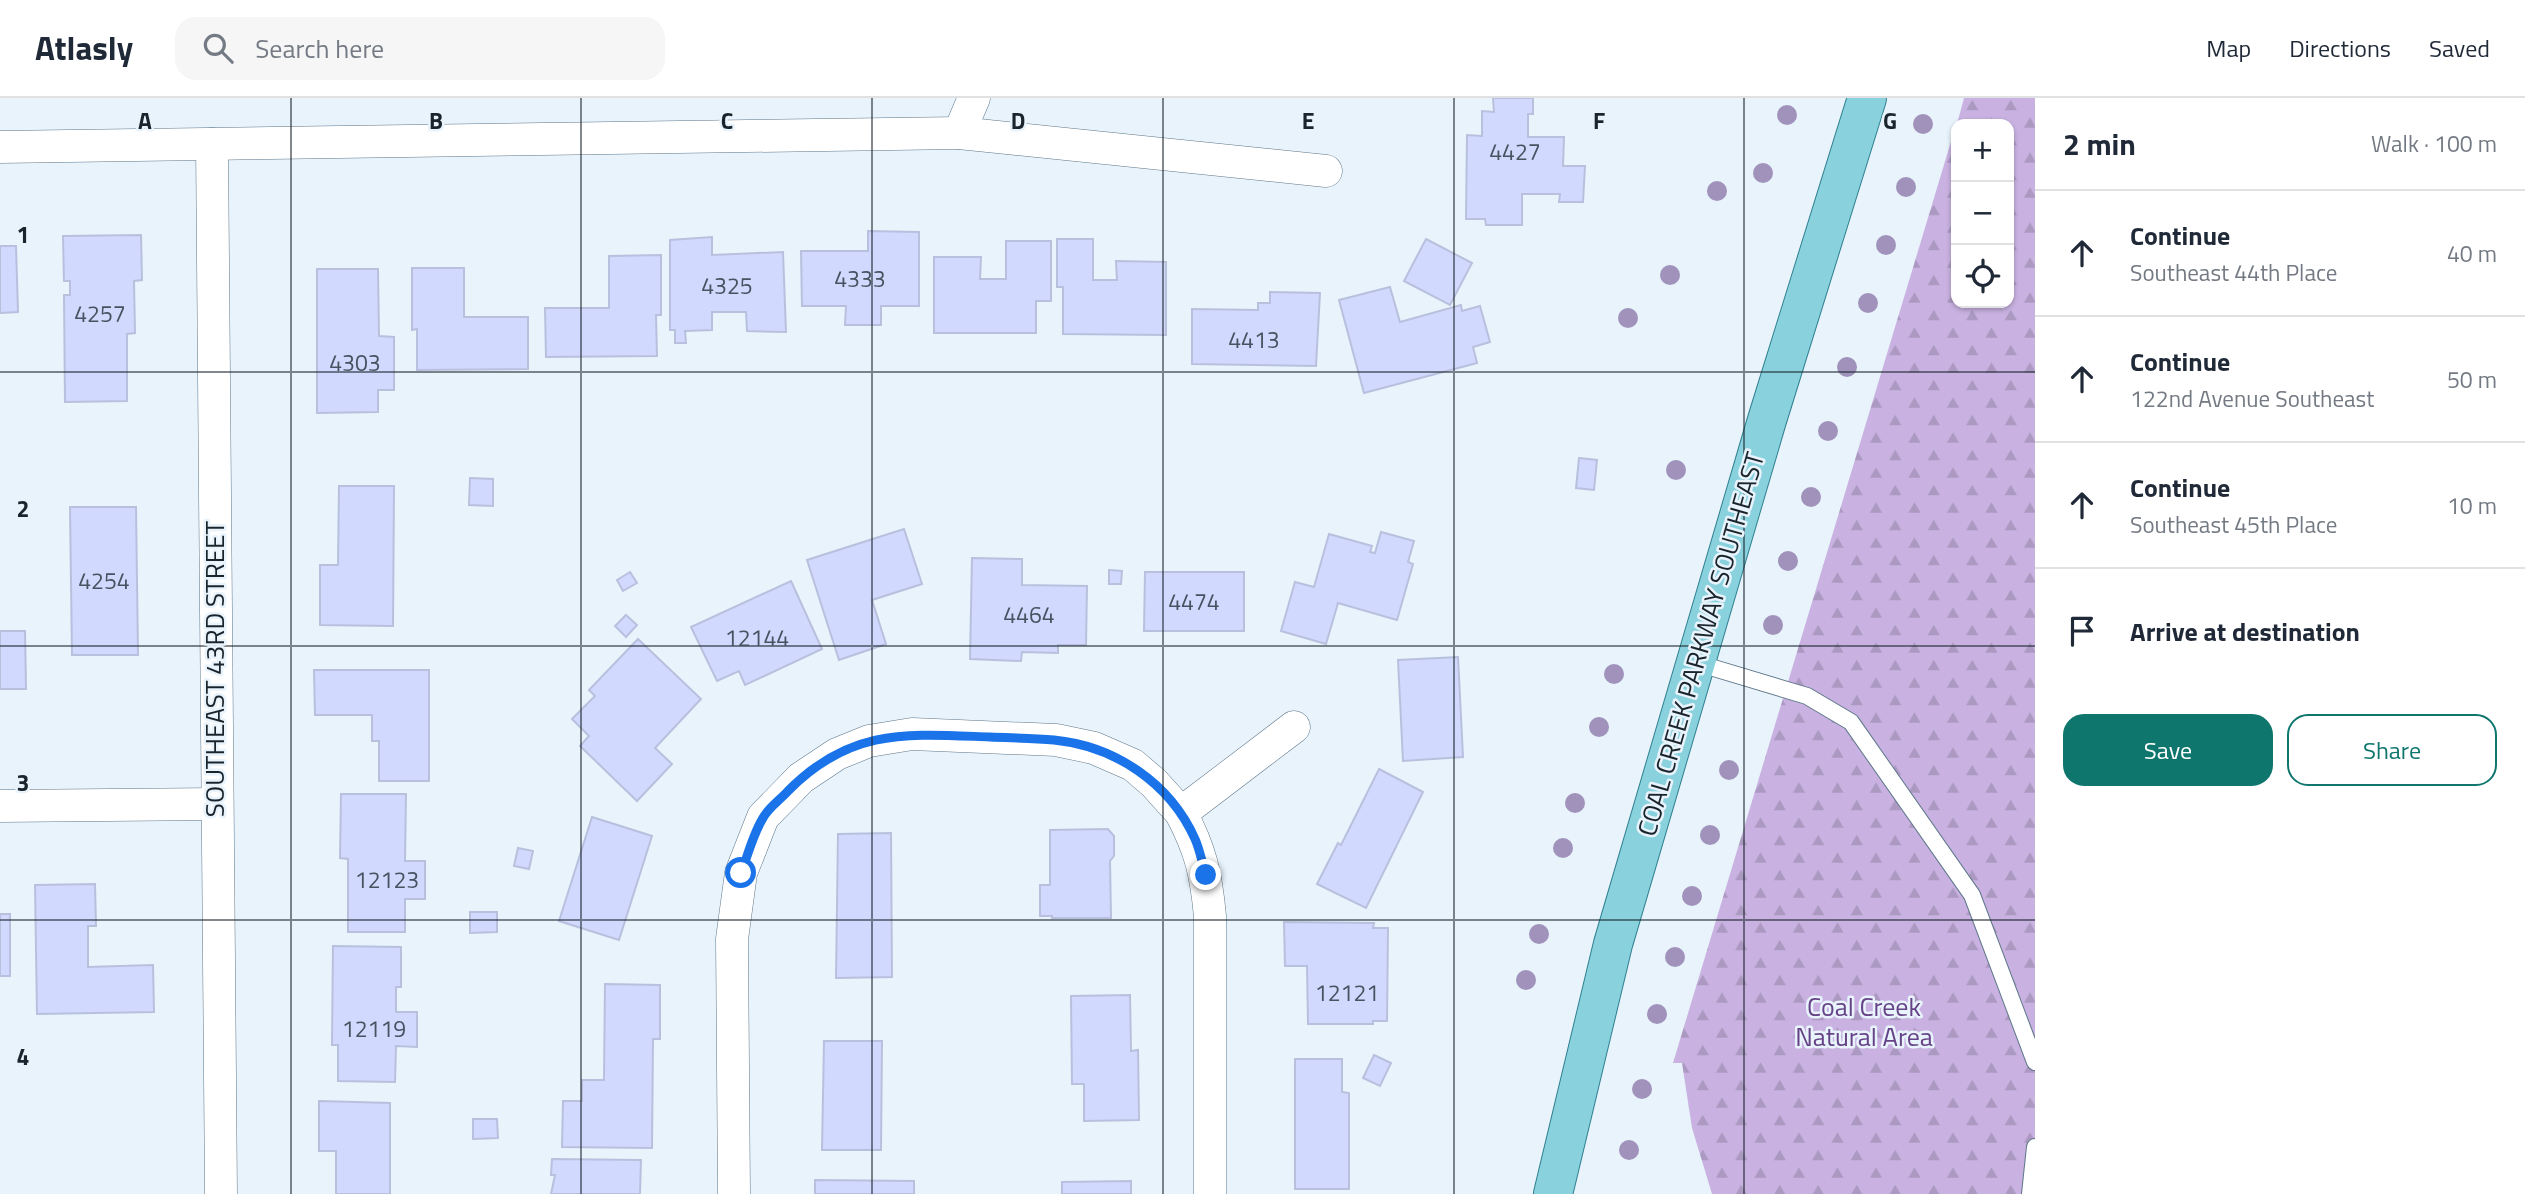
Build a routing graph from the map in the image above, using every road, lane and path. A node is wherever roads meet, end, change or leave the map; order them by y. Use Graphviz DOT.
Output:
graph roads {
  1 [pos="974,98"];
  2 [pos="1867,98"];
  3 [pos="959,133"];
  4 [pos="212,144"];
  5 [pos="0,147"];
  6 [pos="1326,172"];
  7 [pos="1696,663"];
  8 [pos="1294,727"];
  9 [pos="216,804"];
  10 [pos="0,806"];
  11 [pos="1181,813"];
  12 [pos="2035,1062"];
  13 [pos="2035,1147"];
  14 [pos="220,1194"];
  15 [pos="734,1194"];
  16 [pos="1210,1194"];
  17 [pos="1553,1194"];
  18 [pos="2030,1194"];
  1 -- 3 [label="street"];
  2 -- 7 [label="main road, COAL CREEK PARKWAY SOUTHEAST"];
  3 -- 4 [label="street"];
  3 -- 6 [label="street"];
  4 -- 5 [label="street"];
  4 -- 9 [label="street, SOUTHEAST 43RD STREET"];
  7 -- 12 [label="lane"];
  7 -- 17 [label="main road, COAL CREEK PARKWAY SOUTHEAST"];
  8 -- 11 [label="street"];
  9 -- 10 [label="street"];
  9 -- 14 [label="street, SOUTHEAST 43RD STREET"];
  11 -- 15 [label="street"];
  11 -- 16 [label="street"];
  13 -- 18 [label="lane"];
}
